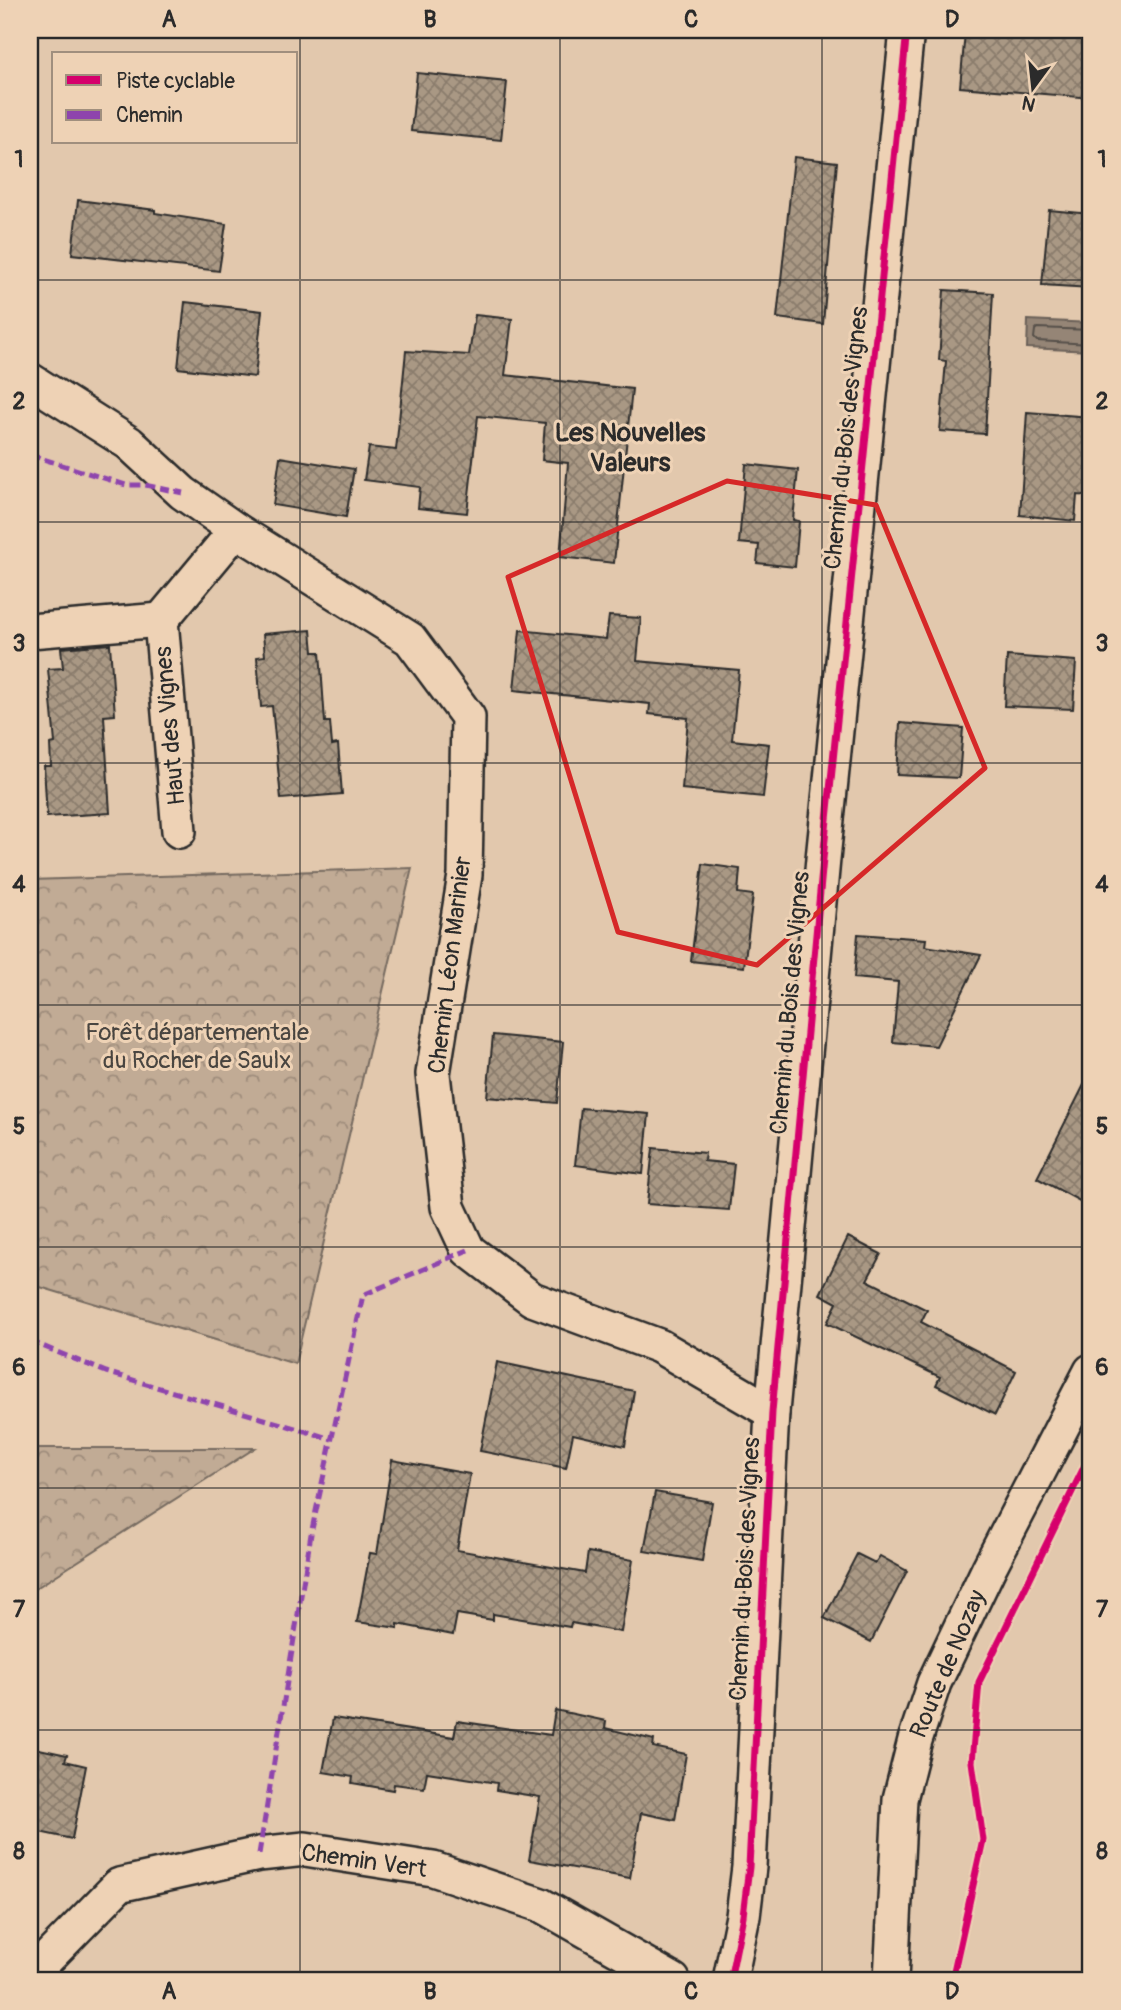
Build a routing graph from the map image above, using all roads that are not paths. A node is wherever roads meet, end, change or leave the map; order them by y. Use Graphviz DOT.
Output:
graph roads {
  1 [pos="907,30"];
  2 [pos="30,380"];
  3 [pos="236,530"];
  4 [pos="161,620"];
  5 [pos="30,631"];
  6 [pos="180,831"];
  7 [pos="1091,1371"];
  8 [pos="772,1412"];
  9 [pos="30,1976"];
  10 [pos="673,1980"];
  11 [pos="730,1980"];
  12 [pos="891,1980"];
  1 -- 8 [label="street, Chemin du Bois des Vignes"];
  2 -- 3 [label="street, Chemin Léon Marinier"];
  3 -- 4 [label="street, Haut des Vignes"];
  3 -- 8 [label="street, Chemin Léon Marinier"];
  4 -- 5 [label="street, Haut des Vignes"];
  4 -- 6 [label="street, Haut des Vignes"];
  7 -- 12 [label="street, Route de Nozay"];
  8 -- 11 [label="street, Chemin du Bois des Vignes"];
  9 -- 10 [label="street, Chemin Vert"];
}
